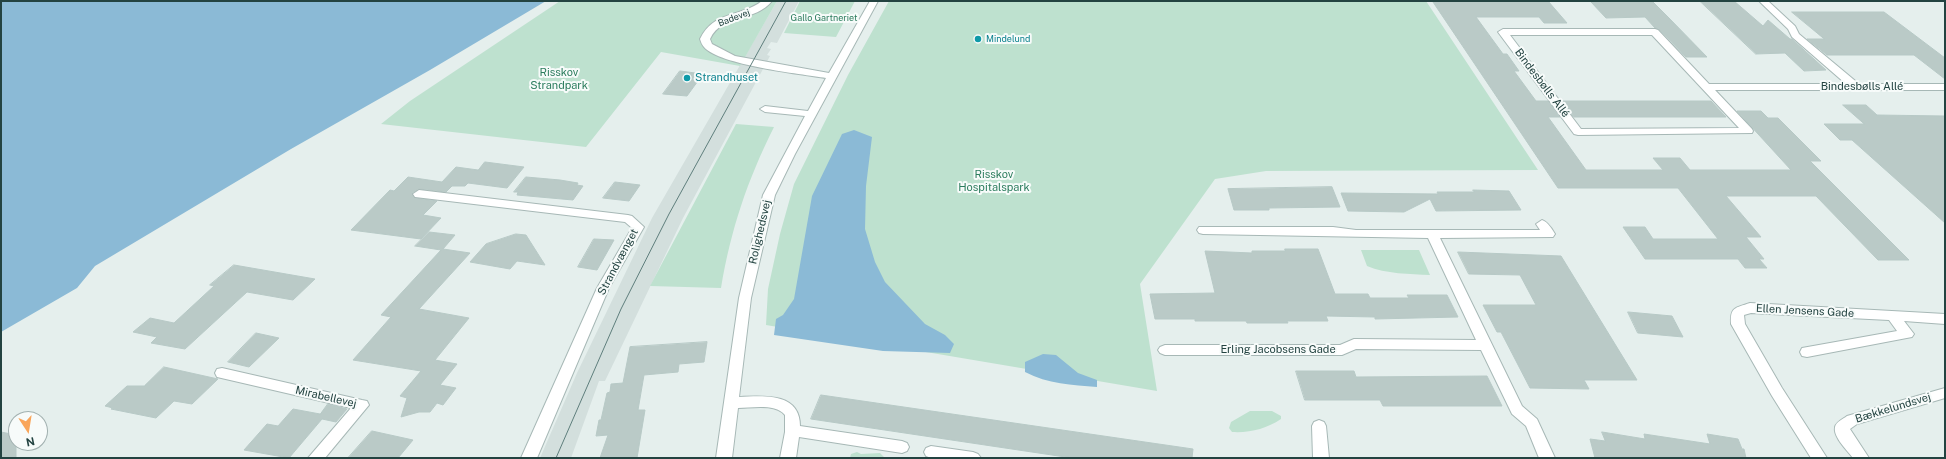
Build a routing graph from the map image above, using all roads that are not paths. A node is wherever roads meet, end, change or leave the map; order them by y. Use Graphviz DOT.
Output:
graph roads {
  1 [pos="768,1"];
  2 [pos="874,1"];
  3 [pos="1763,1"];
  4 [pos="832,76"];
  5 [pos="1707,87"];
  6 [pos="1856,87"];
  7 [pos="1945,87"];
  8 [pos="765,109"];
  9 [pos="811,114"];
  10 [pos="419,194"];
  11 [pos="1542,224"];
  12 [pos="1203,230"];
  13 [pos="1432,234"];
  14 [pos="1893,316"];
  15 [pos="1945,319"];
  16 [pos="1486,345"];
  17 [pos="1165,350"];
  18 [pos="1807,352"];
  19 [pos="222,373"];
  20 [pos="1945,393"];
  21 [pos="732,402"];
  22 [pos="1319,426"];
  23 [pos="791,430"];
  24 [pos="902,447"];
  25 [pos="931,452"];
  26 [pos="316,458"];
  27 [pos="529,458"];
  28 [pos="724,458"];
  29 [pos="788,458"];
  30 [pos="973,458"];
  31 [pos="1322,458"];
  32 [pos="1547,458"];
  33 [pos="1819,458"];
  34 [pos="1861,458"];
  1 -- 4 [label="street, Badevej"];
  2 -- 4 [label="street, Rolighedsvej"];
  3 -- 6 [label="street"];
  4 -- 9 [label="street, Rolighedsvej"];
  5 -- 5 [label="street, Bindesbølls Allé"];
  5 -- 6 [label="street, Bindesbølls Allé"];
  6 -- 7 [label="street, Bindesbølls Allé"];
  8 -- 9 [label="street"];
  9 -- 21 [label="street, Rolighedsvej"];
  10 -- 27 [label="street, Strandvænget"];
  11 -- 13 [label="street"];
  12 -- 13 [label="street"];
  13 -- 16 [label="street"];
  14 -- 15 [label="street, Ellen Jensens Gade"];
  14 -- 18 [label="street"];
  14 -- 33 [label="street, Ellen Jensens Gade"];
  16 -- 17 [label="street, Erling Jacobsens Gade"];
  16 -- 32 [label="street"];
  19 -- 26 [label="street, Mirabellevej"];
  20 -- 34 [label="street, Bækkelundsvej"];
  21 -- 23 [label="street"];
  21 -- 28 [label="street, Rolighedsvej"];
  22 -- 31 [label="street"];
  23 -- 24 [label="street"];
  23 -- 29 [label="street"];
  25 -- 30 [label="street"];
}
